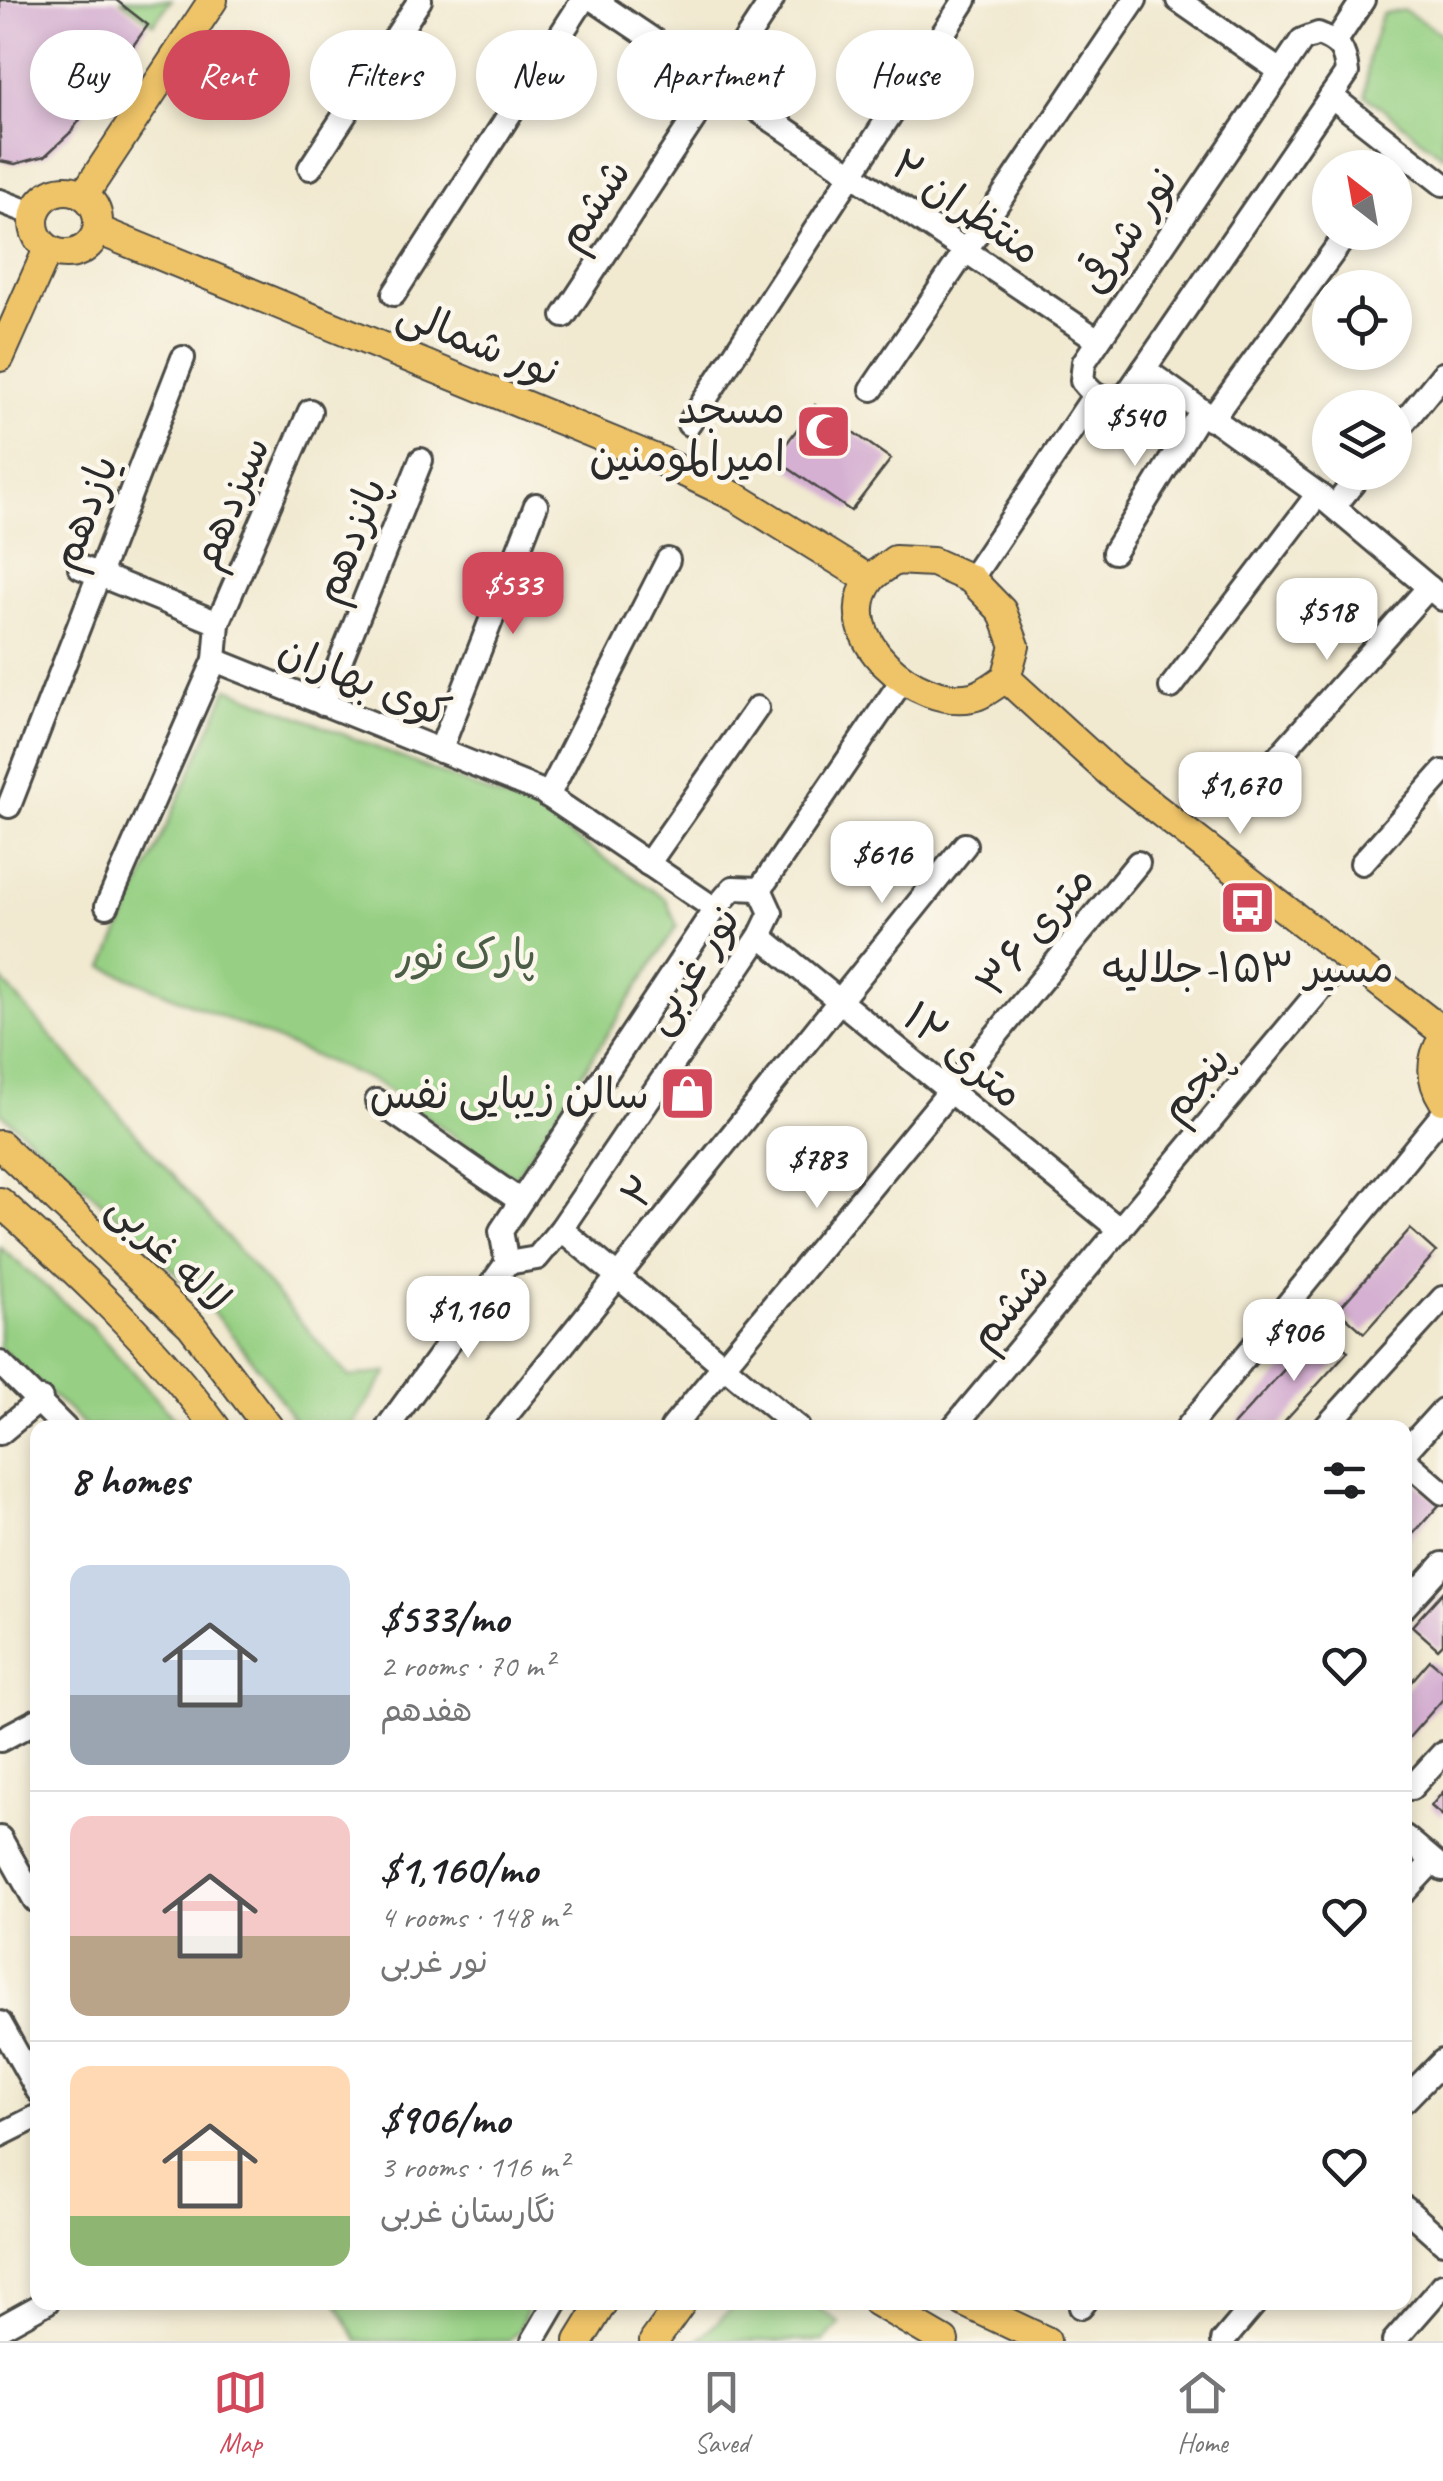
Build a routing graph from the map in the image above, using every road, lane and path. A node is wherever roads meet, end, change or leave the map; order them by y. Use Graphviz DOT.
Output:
graph roads {
  1 [pos="213,0"];
  2 [pos="420,0"];
  3 [pos="583,0"];
  4 [pos="594,0"];
  5 [pos="772,0"];
  6 [pos="965,0"];
  7 [pos="1135,0"];
  8 [pos="1178,0"];
  9 [pos="1220,0"];
  10 [pos="1363,0"];
  11 [pos="1207,20"];
  12 [pos="639,30"];
  13 [pos="752,30"];
  14 [pos="1336,41"];
  15 [pos="1280,72"];
  16 [pos="1331,96"];
  17 [pos="691,120"];
  18 [pos="772,120"];
  19 [pos="1387,150"];
  20 [pos="310,168"];
  21 [pos="1412,168"];
  22 [pos="852,174"];
  23 [pos="1443,184"];
  24 [pos="84,195"];
  25 [pos="0,201"];
  26 [pos="34,214"];
  27 [pos="98,230"];
  28 [pos="48,249"];
  29 [pos="964,250"];
  30 [pos="1334,250"];
  31 [pos="394,294"];
  32 [pos="564,316"];
  33 [pos="1098,340"];
  34 [pos="0,357"];
  35 [pos="183,358"];
  36 [pos="1144,370"];
  37 [pos="1443,374"];
  38 [pos="872,389"];
  39 [pos="1094,396"];
  40 [pos="310,411"];
  41 [pos="1412,412"];
  42 [pos="1206,416"];
  43 [pos="689,424"];
  44 [pos="421,460"];
  45 [pos="1340,490"];
  46 [pos="1326,501"];
  47 [pos="536,505"];
  48 [pos="1114,552"];
  49 [pos="668,560"];
  50 [pos="89,570"];
  51 [pos="971,579"];
  52 [pos="870,580"];
  53 [pos="1436,593"];
  54 [pos="218,623"];
  55 [pos="214,660"];
  56 [pos="1006,678"];
  57 [pos="903,679"];
  58 [pos="1171,687"];
  59 [pos="323,704"];
  60 [pos="757,708"];
  61 [pos="440,751"];
  62 [pos="1443,772"];
  63 [pos="1264,774"];
  64 [pos="548,796"];
  65 [pos="9,806"];
  66 [pos="964,845"];
  67 [pos="1138,863"];
  68 [pos="1362,863"];
  69 [pos="648,864"];
  70 [pos="760,889"];
  71 [pos="106,906"];
  72 [pos="715,909"];
  73 [pos="760,936"];
  74 [pos="1325,984"];
  75 [pos="839,1000"];
  76 [pos="1443,1035"];
  77 [pos="950,1091"];
  78 [pos="1443,1100"];
  79 [pos="378,1101"];
  80 [pos="1443,1114"];
  81 [pos="0,1145"];
  82 [pos="519,1200"];
  83 [pos="0,1202"];
  84 [pos="561,1230"];
  85 [pos="1120,1230"];
  86 [pos="507,1263"];
  87 [pos="618,1276"];
  88 [pos="1443,1298"];
  89 [pos="0,1363"];
  90 [pos="724,1365"];
  91 [pos="41,1399"];
  92 [pos="1440,1419"];
  93 [pos="58,1420"];
  94 [pos="210,1420"];
  95 [pos="262,1420"];
  96 [pos="392,1420"];
  97 [pos="502,1420"];
  98 [pos="679,1420"];
  99 [pos="789,1420"];
  100 [pos="960,1420"];
  101 [pos="1194,1420"];
  102 [pos="1332,1420"];
  103 [pos="0,1434"];
  104 [pos="1412,1445"];
  105 [pos="1412,1466"];
  106 [pos="1443,1493"];
  107 [pos="1443,1564"];
  108 [pos="1412,1598"];
  109 [pos="30,1724"];
  110 [pos="0,1740"];
  111 [pos="1443,1753"];
  112 [pos="1412,1787"];
  113 [pos="0,1838"];
  114 [pos="1412,1843"];
  115 [pos="1438,1865"];
  116 [pos="1412,1885"];
  117 [pos="30,1891"];
  118 [pos="0,2024"];
  119 [pos="1443,2061"];
  120 [pos="30,2077"];
  121 [pos="1412,2093"];
  122 [pos="30,2120"];
  123 [pos="0,2135"];
  124 [pos="1412,2214"];
  125 [pos="1443,2242"];
  126 [pos="1443,2284"];
  127 [pos="33,2310"];
  128 [pos="551,2310"];
  129 [pos="597,2310"];
  130 [pos="680,2310"];
  131 [pos="890,2310"];
  132 [pos="981,2310"];
  133 [pos="1249,2310"];
  134 [pos="0,2328"];
  135 [pos="932,2339"];
  136 [pos="533,2341"];
  137 [pos="579,2341"];
  138 [pos="654,2341"];
  139 [pos="1046,2341"];
  140 [pos="1223,2341"];
  141 [pos="1394,2341"];
  1 -- 24 [label="main road"];
  2 -- 20 [label="street"];
  3 -- 31 [label="street"];
  4 -- 12 [label="street, منتظران ۲"];
  5 -- 13 [label="street, ششم"];
  6 -- 22 [label="street"];
  7 -- 29 [label="street"];
  8 -- 11 [label="street"];
  9 -- 11 [label="street"];
  10 -- 14 [label="street"];
  11 -- 15 [label="street"];
  14 -- 15 [label="street, نور شرقی"];
  14 -- 16 [label="street"];
  15 -- 33 [label="street, نور شرقی"];
  16 -- 19 [label="street"];
  16 -- 36 [label="street"];
  17 -- 32 [label="street, ششم"];
  18 -- 22 [label="street, منتظران ۲"];
  21 -- 23 [label="street"];
  22 -- 29 [label="street, منتظران ۲"];
  22 -- 43 [label="street"];
  24 -- 26 [label="main road"];
  24 -- 27 [label="main road"];
  25 -- 26 [label="street"];
  26 -- 28 [label="main road"];
  27 -- 28 [label="main road"];
  27 -- 52 [label="main road, نور شمالی"];
  28 -- 34 [label="main road"];
  29 -- 33 [label="street, منتظران ۲"];
  29 -- 38 [label="street"];
  30 -- 42 [label="street"];
  33 -- 39 [label="street, نور شرقی"];
  35 -- 50 [label="street, یازدهم"];
  36 -- 39 [label="street"];
  36 -- 42 [label="street"];
  37 -- 41 [label="street"];
  39 -- 51 [label="street"];
  40 -- 54 [label="street, سیزدهم"];
  42 -- 46 [label="street"];
  42 -- 48 [label="street"];
  44 -- 59 [label="street, پانزدهم"];
  45 -- 46 [label="street"];
  46 -- 53 [label="street"];
  46 -- 58 [label="street"];
  47 -- 61 [label="street"];
  49 -- 64 [label="street"];
  50 -- 54 [label="street"];
  50 -- 65 [label="street, یازدهم"];
  51 -- 52 [label="main road"];
  51 -- 56 [label="main road"];
  52 -- 57 [label="main road"];
  53 -- 63 [label="street"];
  54 -- 55 [label="street, سیزدهم"];
  55 -- 59 [label="street, کوی بهاران"];
  55 -- 71 [label="street, کوی بهاران"];
  56 -- 57 [label="main road"];
  56 -- 76 [label="main road"];
  57 -- 70 [label="street, نور غربی"];
  59 -- 61 [label="street, کوی بهاران"];
  60 -- 69 [label="street"];
  61 -- 64 [label="street, کوی بهاران"];
  62 -- 68 [label="street"];
  64 -- 69 [label="street, کوی بهاران"];
  66 -- 75 [label="street, ۲"];
  67 -- 77 [label="street, ۳۶ متری"];
  69 -- 72 [label="street, کوی بهاران"];
  70 -- 72 [label="street, نور غربی"];
  70 -- 73 [label="street, نور غربی"];
  72 -- 82 [label="street, نور غربی"];
  73 -- 75 [label="street, ۱۲ متری"];
  73 -- 84 [label="street, نور غربی"];
  74 -- 85 [label="street, پنجم"];
  75 -- 77 [label="street, ۱۲ متری"];
  75 -- 87 [label="street, ۲"];
  76 -- 78 [label="main road"];
  77 -- 85 [label="street, ۱۲ متری"];
  77 -- 90 [label="street, ۳۶ متری"];
  79 -- 82 [label="street"];
  80 -- 101 [label="street"];
  81 -- 95 [label="main road, لاله غربی"];
  82 -- 86 [label="street, نور غربی"];
  83 -- 94 [label="main road, لاله غربی"];
  84 -- 86 [label="street, نور غربی"];
  84 -- 87 [label="street"];
  85 -- 100 [label="street, ششم"];
  86 -- 96 [label="street, نور غربی"];
  87 -- 90 [label="street"];
  87 -- 97 [label="street, ۲"];
  88 -- 102 [label="street"];
  89 -- 91 [label="street"];
  90 -- 98 [label="street"];
  90 -- 99 [label="street"];
  91 -- 93 [label="street"];
  91 -- 103 [label="street"];
  92 -- 104 [label="street"];
  105 -- 106 [label="street"];
  107 -- 108 [label="street"];
  109 -- 110 [label="street"];
  111 -- 112 [label="street"];
  113 -- 117 [label="street"];
  114 -- 115 [label="street"];
  115 -- 116 [label="street"];
  118 -- 120 [label="street"];
  119 -- 121 [label="street"];
  122 -- 123 [label="street"];
  124 -- 125 [label="street"];
  126 -- 141 [label="street"];
  127 -- 134 [label="street"];
  128 -- 136 [label="street"];
  129 -- 137 [label="main road"];
  130 -- 138 [label="main road"];
  131 -- 135 [label="main road"];
  132 -- 139 [label="main road"];
  133 -- 140 [label="street"];
}
